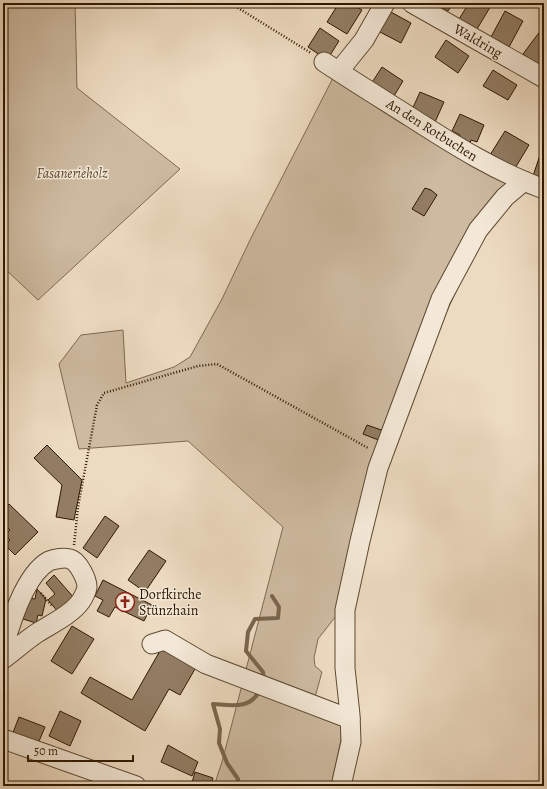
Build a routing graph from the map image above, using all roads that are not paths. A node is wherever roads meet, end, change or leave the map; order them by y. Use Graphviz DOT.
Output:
graph roads {
  1 [pos="385,3"];
  2 [pos="412,3"];
  3 [pos="544,78"];
  4 [pos="524,181"];
  5 [pos="544,189"];
  6 [pos="152,644"];
  7 [pos="3,649"];
  8 [pos="3,659"];
  9 [pos="350,719"];
  10 [pos="3,739"];
  11 [pos="136,786"];
  12 [pos="341,786"];
  1 -- 4 [label="street, An den Rotbuchen"];
  2 -- 3 [label="street, Waldring"];
  4 -- 5 [label="street, An den Rotbuchen"];
  4 -- 9 [label="street"];
  6 -- 9 [label="street"];
  7 -- 8 [label="street"];
  9 -- 12 [label="street"];
  10 -- 11 [label="street"];
}
